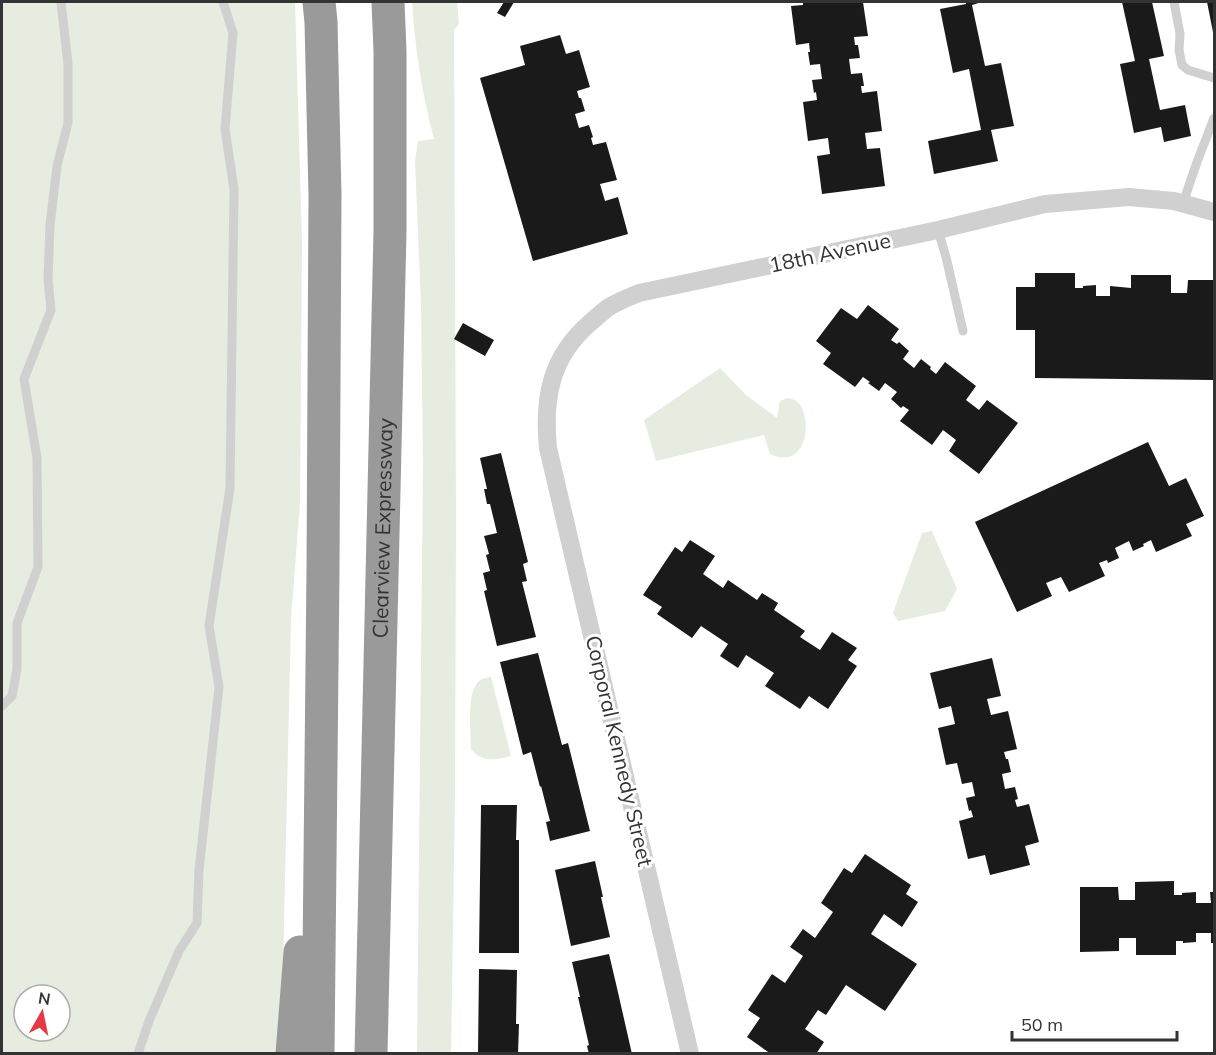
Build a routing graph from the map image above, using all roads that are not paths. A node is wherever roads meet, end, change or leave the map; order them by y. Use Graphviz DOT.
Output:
graph roads {
  1 [pos="61,2"];
  2 [pos="223,2"];
  3 [pos="319,2"];
  4 [pos="388,2"];
  5 [pos="1174,2"];
  6 [pos="1215,78"];
  7 [pos="1215,118"];
  8 [pos="1183,203"];
  9 [pos="1215,212"];
  10 [pos="938,230"];
  11 [pos="390,231"];
  12 [pos="963,331"];
  13 [pos="548,448"];
  14 [pos="323,570"];
  15 [pos="2,706"];
  16 [pos="138,1053"];
  17 [pos="292,1053"];
  18 [pos="318,1053"];
  19 [pos="371,1053"];
  20 [pos="390,1053"];
  21 [pos="690,1053"];
  1 -- 15 [label="lane"];
  2 -- 16 [label="lane"];
  3 -- 14 [label="highway"];
  4 -- 11 [label="highway, Clearview Expressway"];
  5 -- 6 [label="lane"];
  7 -- 8 [label="lane"];
  8 -- 9 [label="street, 18th Avenue"];
  8 -- 10 [label="street, 18th Avenue"];
  10 -- 12 [label="lane"];
  10 -- 13 [label="street, 18th Avenue"];
  11 -- 19 [label="highway, Clearview Expressway"];
  11 -- 20 [label="highway"];
  13 -- 21 [label="street, Corporal Kennedy Street"];
  14 -- 17 [label="highway"];
  14 -- 18 [label="highway"];
}
